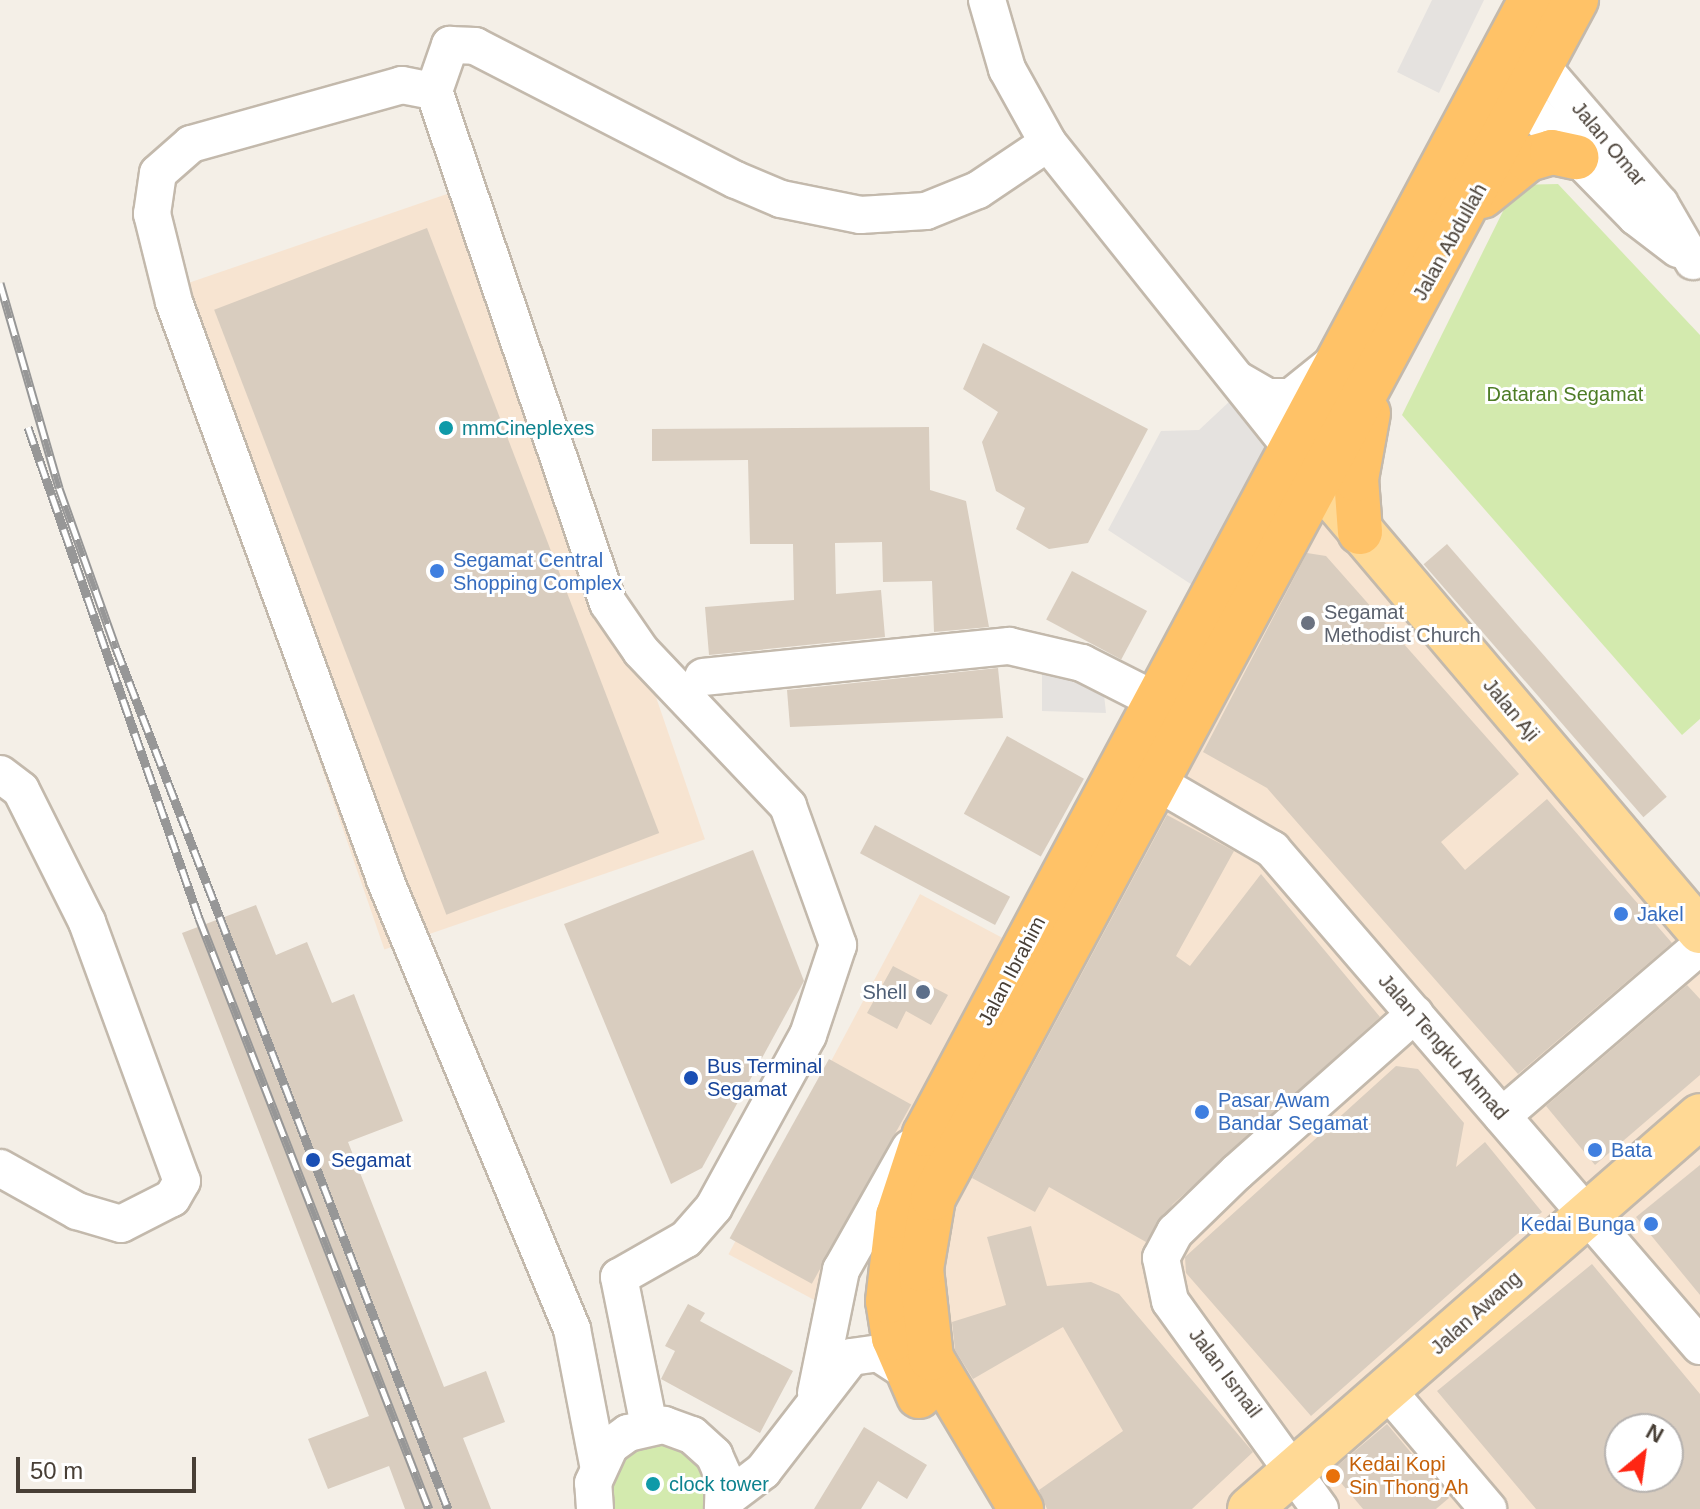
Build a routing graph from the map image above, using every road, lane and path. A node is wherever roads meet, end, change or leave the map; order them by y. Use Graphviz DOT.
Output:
graph roads {
  1 [pos="987,0"];
  2 [pos="1576,0"];
  3 [pos="1521,55"];
  4 [pos="434,91"];
  5 [pos="1048,143"];
  6 [pos="1576,157"];
  7 [pos="1468,209"];
  8 [pos="1697,265"];
  9 [pos="1366,353"];
  10 [pos="1229,373"];
  11 [pos="1305,465"];
  12 [pos="1360,532"];
  13 [pos="703,677"];
  14 [pos="1159,702"];
  15 [pos="0,774"];
  16 [pos="1158,783"];
  17 [pos="1700,931"];
  18 [pos="1700,946"];
  19 [pos="1415,1014"];
  20 [pos="1502,1116"];
  21 [pos="1700,1116"];
  22 [pos="925,1134"];
  23 [pos="0,1168"];
  24 [pos="1587,1215"];
  25 [pos="1700,1346"];
  26 [pos="906,1371"];
  27 [pos="1388,1391"];
  28 [pos="816,1393"];
  29 [pos="649,1426"];
  30 [pos="780,1444"];
  31 [pos="714,1455"];
  32 [pos="598,1464"];
  33 [pos="1293,1471"];
  34 [pos="724,1505"];
  35 [pos="595,1509"];
  36 [pos="991,1509"];
  37 [pos="1021,1509"];
  38 [pos="1250,1509"];
  39 [pos="1320,1509"];
  40 [pos="1488,1509"];
  1 -- 5 [label="street"];
  2 -- 3 [label="highway, Jalan Abdullah"];
  3 -- 6 [label="street, Jalan Omar"];
  3 -- 7 [label="highway, Jalan Abdullah"];
  3 -- 8 [label="street, Jalan Omar"];
  3 -- 9 [label="highway, Jalan Abdullah"];
  4 -- 5 [label="street"];
  4 -- 29 [label="street"];
  4 -- 32 [label="street"];
  5 -- 10 [label="street"];
  6 -- 7 [label="highway"];
  6 -- 8 [label="street, Jalan Omar"];
  7 -- 9 [label="highway, Jalan Abdullah"];
  9 -- 10 [label="street"];
  9 -- 11 [label="highway, Jalan Abdullah"];
  9 -- 12 [label="highway"];
  10 -- 11 [label="street"];
  11 -- 12 [label="main road, Jalan Aji"];
  11 -- 14 [label="highway, Jalan Ibrahim"];
  11 -- 16 [label="highway, Jalan Ibrahim"];
  12 -- 17 [label="main road, Jalan Aji"];
  13 -- 14 [label="street"];
  14 -- 22 [label="highway, Jalan Ibrahim"];
  15 -- 23 [label="street"];
  16 -- 19 [label="street, Jalan Tengku Ahmad"];
  16 -- 37 [label="highway, Jalan Ibrahim"];
  18 -- 20 [label="street"];
  19 -- 20 [label="street, Jalan Tengku Ahmad"];
  19 -- 33 [label="street, Jalan Ismail"];
  20 -- 24 [label="street, Jalan Tengku Ahmad"];
  21 -- 24 [label="main road, Jalan Awang"];
  22 -- 26 [label="highway, Jalan Ibrahim"];
  22 -- 28 [label="street"];
  24 -- 25 [label="street, Jalan Tengku Ahmad"];
  24 -- 27 [label="main road, Jalan Awang"];
  26 -- 28 [label="street"];
  26 -- 36 [label="highway, Jalan Ibrahim"];
  27 -- 33 [label="main road, Jalan Awang"];
  27 -- 40 [label="street"];
  28 -- 30 [label="street"];
  29 -- 31 [label="street"];
  29 -- 32 [label="street"];
  30 -- 31 [label="street"];
  30 -- 34 [label="street"];
  31 -- 34 [label="street"];
  32 -- 35 [label="street"];
  33 -- 38 [label="main road, Jalan Awang"];
  33 -- 39 [label="street, Jalan Ismail"];
}
